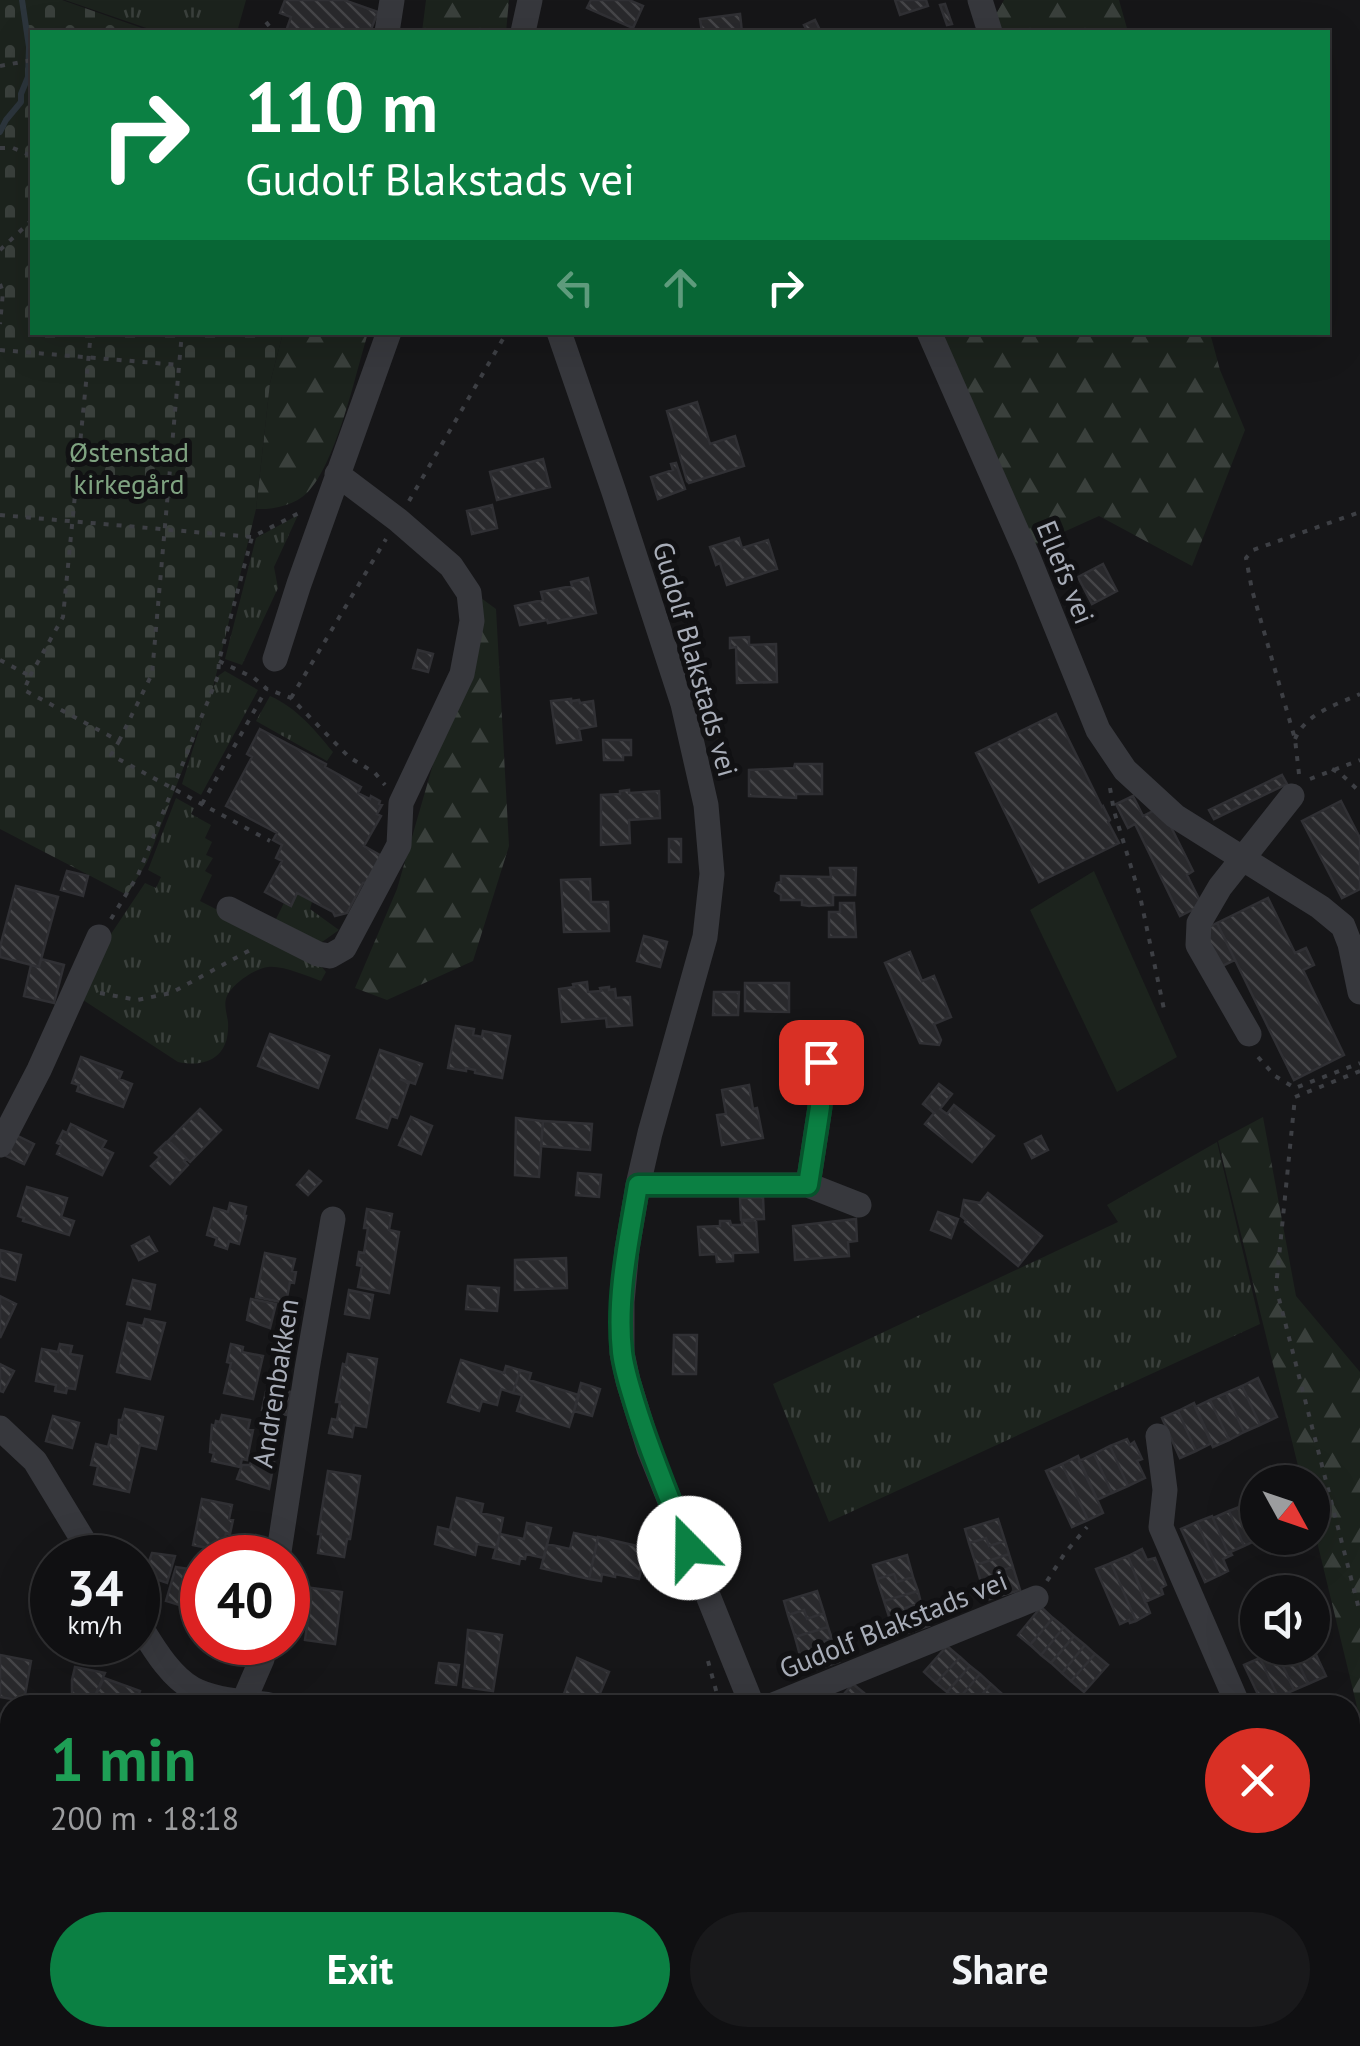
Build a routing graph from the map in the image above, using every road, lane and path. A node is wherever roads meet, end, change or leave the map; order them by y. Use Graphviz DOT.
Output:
graph roads {
  1 [pos="392,0"];
  2 [pos="530,0"];
  3 [pos="980,0"];
  4 [pos="266,22"];
  5 [pos="272,30"];
  6 [pos="387,30"];
  7 [pos="523,30"];
  8 [pos="989,30"];
  9 [pos="30,60"];
  10 [pos="0,66"];
  11 [pos="0,148"];
  12 [pos="30,155"];
  13 [pos="30,222"];
  14 [pos="0,250"];
  15 [pos="0,284"];
  16 [pos="0,324"];
  17 [pos="91,335"];
  18 [pos="182,335"];
  19 [pos="388,335"];
  20 [pos="560,335"];
  21 [pos="929,335"];
  22 [pos="0,350"];
  23 [pos="90,356"];
  24 [pos="179,365"];
  25 [pos="338,474"];
  26 [pos="302,512"];
  27 [pos="1360,512"];
  28 [pos="0,515"];
  29 [pos="74,522"];
  30 [pos="164,530"];
  31 [pos="252,537"];
  32 [pos="275,659"];
  33 [pos="0,660"];
  34 [pos="219,661"];
  35 [pos="30,676"];
  36 [pos="267,689"];
  37 [pos="1360,694"];
  38 [pos="1295,738"];
  39 [pos="119,741"];
  40 [pos="1110,748"];
  41 [pos="1360,760"];
  42 [pos="1332,770"];
  43 [pos="173,788"];
  44 [pos="1294,791"];
  45 [pos="1360,792"];
  46 [pos="401,803"];
  47 [pos="202,804"];
  48 [pos="270,840"];
  49 [pos="1242,858"];
  50 [pos="230,909"];
  51 [pos="278,935"];
  52 [pos="99,937"];
  53 [pos="77,983"];
  54 [pos="1360,992"];
  55 [pos="1165,1014"];
  56 [pos="1249,1034"];
  57 [pos="821,1062"];
  58 [pos="1360,1063"];
  59 [pos="1360,1071"];
  60 [pos="0,1146"];
  61 [pos="638,1185"];
  62 [pos="808,1185"];
  63 [pos="860,1205"];
  64 [pos="334,1219"];
  65 [pos="0,1428"];
  66 [pos="1158,1436"];
  67 [pos="1088,1527"];
  68 [pos="80,1535"];
  69 [pos="282,1535"];
  70 [pos="1036,1598"];
  71 [pos="1360,1614"];
  72 [pos="160,1654"];
  73 [pos="261,1665"];
  74 [pos="212,1695"];
  75 [pos="254,1695"];
  76 [pos="748,1695"];
  77 [pos="798,1695"];
  78 [pos="1234,1695"];
  1 -- 6 [label="street"];
  2 -- 7 [label="street"];
  3 -- 8 [label="street"];
  4 -- 5 [label="path"];
  9 -- 10 [label="path"];
  11 -- 12 [label="path"];
  13 -- 14 [label="path"];
  15 -- 16 [label="path"];
  17 -- 23 [label="path"];
  18 -- 24 [label="path"];
  19 -- 25 [label="street"];
  20 -- 61 [label="street, Gudolf Blakstads vei"];
  21 -- 40 [label="street, Ellefs vei"];
  22 -- 23 [label="path"];
  23 -- 24 [label="path"];
  23 -- 29 [label="path"];
  24 -- 30 [label="path"];
  25 -- 32 [label="street"];
  25 -- 46 [label="street"];
  26 -- 31 [label="path"];
  27 -- 38 [label="path"];
  28 -- 29 [label="path"];
  29 -- 30 [label="path"];
  29 -- 35 [label="path"];
  30 -- 31 [label="path"];
  30 -- 39 [label="path"];
  31 -- 34 [label="path"];
  32 -- 36 [label="path"];
  33 -- 35 [label="path"];
  34 -- 36 [label="path"];
  34 -- 43 [label="path"];
  35 -- 39 [label="path"];
  36 -- 46 [label="path"];
  36 -- 47 [label="path"];
  37 -- 38 [label="path"];
  38 -- 44 [label="path"];
  39 -- 43 [label="path"];
  40 -- 49 [label="street, Ellefs vei"];
  40 -- 55 [label="path"];
  41 -- 42 [label="path"];
  42 -- 44 [label="path"];
  42 -- 45 [label="path"];
  43 -- 47 [label="path"];
  43 -- 52 [label="path"];
  44 -- 49 [label="street"];
  46 -- 51 [label="street"];
  47 -- 48 [label="path"];
  49 -- 54 [label="street, Ellefs vei"];
  49 -- 56 [label="street"];
  50 -- 51 [label="street"];
  51 -- 53 [label="path"];
  52 -- 53 [label="street"];
  53 -- 60 [label="street"];
  56 -- 58 [label="path"];
  57 -- 62 [label="street"];
  59 -- 71 [label="path"];
  61 -- 62 [label="street"];
  61 -- 76 [label="street, Gudolf Blakstads vei"];
  62 -- 63 [label="street"];
  64 -- 69 [label="street, Andrenbakken"];
  65 -- 68 [label="street"];
  66 -- 78 [label="street"];
  67 -- 70 [label="path"];
  70 -- 77 [label="street, Gudolf Blakstads vei"];
  72 -- 74 [label="street"];
  73 -- 75 [label="street"];
}
